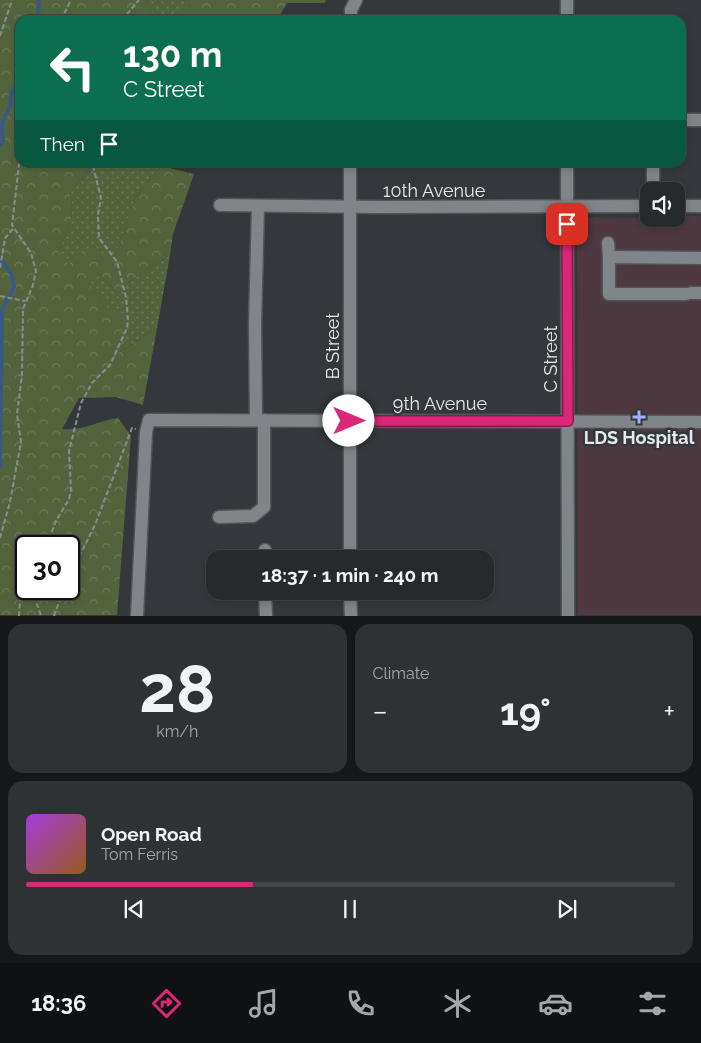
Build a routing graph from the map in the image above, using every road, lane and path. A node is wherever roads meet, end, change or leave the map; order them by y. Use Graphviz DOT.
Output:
graph roads {
  1 [pos="12,0"];
  2 [pos="71,0"];
  3 [pos="139,0"];
  4 [pos="356,0"];
  5 [pos="567,0"];
  6 [pos="64,15"];
  7 [pos="126,15"];
  8 [pos="351,15"];
  9 [pos="567,15"];
  10 [pos="0,36"];
  11 [pos="686,120"];
  12 [pos="701,120"];
  13 [pos="19,167"];
  14 [pos="93,167"];
  15 [pos="350,167"];
  16 [pos="567,167"];
  17 [pos="654,167"];
  18 [pos="653,182"];
  19 [pos="220,205"];
  20 [pos="258,206"];
  21 [pos="640,206"];
  22 [pos="685,206"];
  23 [pos="701,206"];
  24 [pos="350,207"];
  25 [pos="567,207"];
  26 [pos="14,228"];
  27 [pos="608,244"];
  28 [pos="608,257"];
  29 [pos="701,258"];
  30 [pos="0,268"];
  31 [pos="693,294"];
  32 [pos="1,296"];
  33 [pos="25,302"];
  34 [pos="260,420"];
  35 [pos="349,421"];
  36 [pos="568,421"];
  37 [pos="701,422"];
  38 [pos="138,429"];
  39 [pos="219,516"];
  40 [pos="50,535"];
  41 [pos="0,538"];
  42 [pos="350,550"];
  43 [pos="80,553"];
  44 [pos="21,600"];
  45 [pos="36,600"];
  46 [pos="60,600"];
  47 [pos="265,600"];
  48 [pos="350,600"];
  49 [pos="19,616"];
  50 [pos="41,616"];
  51 [pos="54,616"];
  52 [pos="137,616"];
  53 [pos="266,616"];
  54 [pos="350,616"];
  55 [pos="568,616"];
  1 -- 10 [label="path"];
  2 -- 6 [label="path"];
  3 -- 7 [label="path"];
  4 -- 8 [label="street"];
  5 -- 9 [label="street"];
  11 -- 12 [label="street"];
  13 -- 26 [label="path"];
  14 -- 40 [label="path"];
  15 -- 24 [label="street, B Street"];
  16 -- 25 [label="street, C Street"];
  17 -- 18 [label="street"];
  19 -- 20 [label="street, 10th Avenue"];
  20 -- 24 [label="street, 10th Avenue"];
  20 -- 34 [label="street"];
  21 -- 25 [label="street, 10th Avenue"];
  22 -- 23 [label="street"];
  24 -- 25 [label="street, 10th Avenue"];
  24 -- 35 [label="street, B Street"];
  25 -- 36 [label="street, C Street"];
  26 -- 30 [label="path"];
  26 -- 33 [label="path"];
  27 -- 28 [label="street"];
  28 -- 29 [label="street"];
  28 -- 31 [label="street"];
  32 -- 33 [label="path"];
  33 -- 41 [label="path"];
  34 -- 35 [label="street, 9th Avenue"];
  34 -- 39 [label="street"];
  34 -- 52 [label="street, 9th Avenue"];
  35 -- 36 [label="street, 9th Avenue"];
  35 -- 42 [label="street, B Street"];
  36 -- 37 [label="street, 9th Avenue"];
  36 -- 55 [label="street, C Street"];
  38 -- 43 [label="path"];
  44 -- 49 [label="path"];
  45 -- 50 [label="path"];
  46 -- 51 [label="path"];
  47 -- 53 [label="street"];
  48 -- 54 [label="street"];
}
